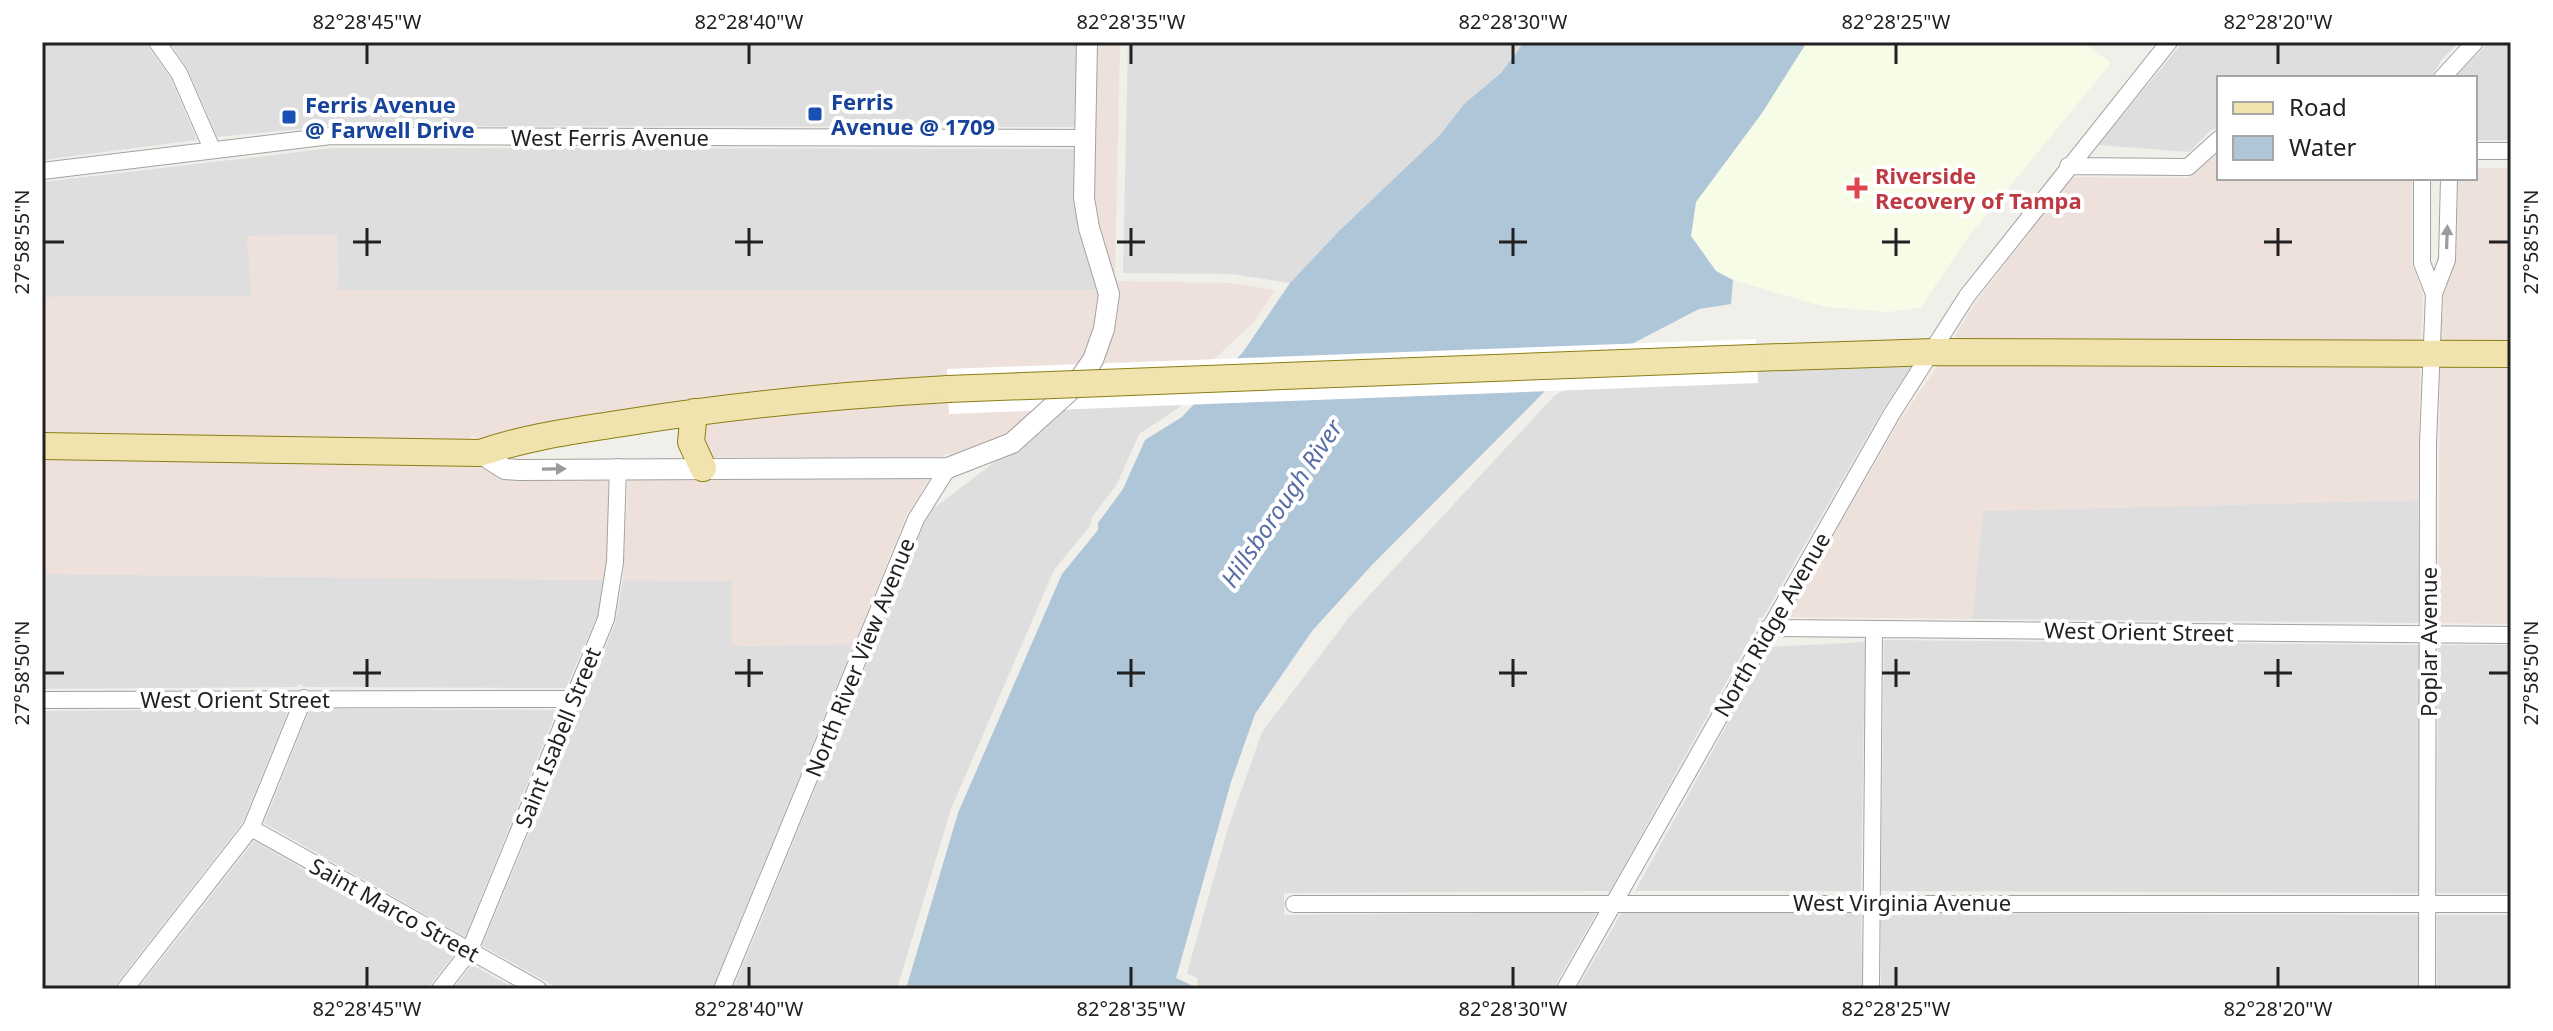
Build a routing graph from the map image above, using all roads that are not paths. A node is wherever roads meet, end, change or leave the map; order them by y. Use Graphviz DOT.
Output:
graph roads {
  1 [pos="157,42"];
  2 [pos="1087,42"];
  3 [pos="2169,42"];
  4 [pos="2475,42"];
  5 [pos="2444,76"];
  6 [pos="1084,138"];
  7 [pos="2217,141"];
  8 [pos="212,149"];
  9 [pos="2477,151"];
  10 [pos="2511,151"];
  11 [pos="2068,166"];
  12 [pos="42,171"];
  13 [pos="2422,180"];
  14 [pos="2449,180"];
  15 [pos="2434,294"];
  16 [pos="1934,352"];
  17 [pos="2430,354"];
  18 [pos="2511,354"];
  19 [pos="694,412"];
  20 [pos="42,446"];
  21 [pos="480,453"];
  22 [pos="618,467"];
  23 [pos="703,468"];
  24 [pos="948,468"];
  25 [pos="1768,628"];
  26 [pos="1874,629"];
  27 [pos="2428,634"];
  28 [pos="2511,635"];
  29 [pos="304,698"];
  30 [pos="572,699"];
  31 [pos="42,700"];
  32 [pos="251,828"];
  33 [pos="1615,901"];
  34 [pos="1871,902"];
  35 [pos="1294,904"];
  36 [pos="2428,904"];
  37 [pos="2511,904"];
  38 [pos="469,952"];
  39 [pos="125,989"];
  40 [pos="440,989"];
  41 [pos="538,989"];
  42 [pos="722,989"];
  43 [pos="1565,989"];
  44 [pos="1871,989"];
  45 [pos="2427,989"];
  1 -- 8 [label="street"];
  2 -- 6 [label="street"];
  3 -- 11 [label="street, North Ridge Avenue"];
  4 -- 5 [label="street"];
  6 -- 8 [label="street, West Ferris Avenue"];
  6 -- 24 [label="street"];
  7 -- 11 [label="street"];
  8 -- 12 [label="street, West Ferris Avenue"];
  9 -- 10 [label="street"];
  11 -- 16 [label="street, North Ridge Avenue"];
  13 -- 15 [label="street, Poplar Avenue"];
  15 -- 14 [label="street, Poplar Avenue, one-way"];
  15 -- 17 [label="street, Poplar Avenue"];
  16 -- 17 [label="main road"];
  16 -- 19 [label="main road, bridge"];
  16 -- 25 [label="street, North Ridge Avenue"];
  17 -- 18 [label="main road"];
  17 -- 27 [label="street, Poplar Avenue"];
  19 -- 21 [label="main road"];
  19 -- 23 [label="main road"];
  20 -- 21 [label="main road"];
  21 -- 22 [label="street, one-way"];
  22 -- 23 [label="street"];
  22 -- 30 [label="street, Saint Isabell Street"];
  23 -- 24 [label="street"];
  24 -- 42 [label="street, North River View Avenue"];
  25 -- 26 [label="street, West Orient Street"];
  25 -- 33 [label="street, North Ridge Avenue"];
  26 -- 27 [label="street, West Orient Street"];
  26 -- 34 [label="street"];
  27 -- 28 [label="street, West Orient Street"];
  27 -- 36 [label="street, Poplar Avenue"];
  29 -- 30 [label="street, West Orient Street"];
  29 -- 31 [label="street, West Orient Street"];
  29 -- 32 [label="street"];
  30 -- 38 [label="street, Saint Isabell Street"];
  32 -- 38 [label="street, Saint Marco Street"];
  32 -- 39 [label="street"];
  33 -- 34 [label="street, West Virginia Avenue"];
  33 -- 35 [label="street, West Virginia Avenue"];
  33 -- 43 [label="street, North Ridge Avenue"];
  34 -- 36 [label="street, West Virginia Avenue"];
  34 -- 44 [label="street"];
  36 -- 37 [label="street, West Virginia Avenue"];
  36 -- 45 [label="street, Poplar Avenue"];
  38 -- 40 [label="street, Saint Isabell Street"];
  38 -- 41 [label="street, Saint Marco Street"];
}
